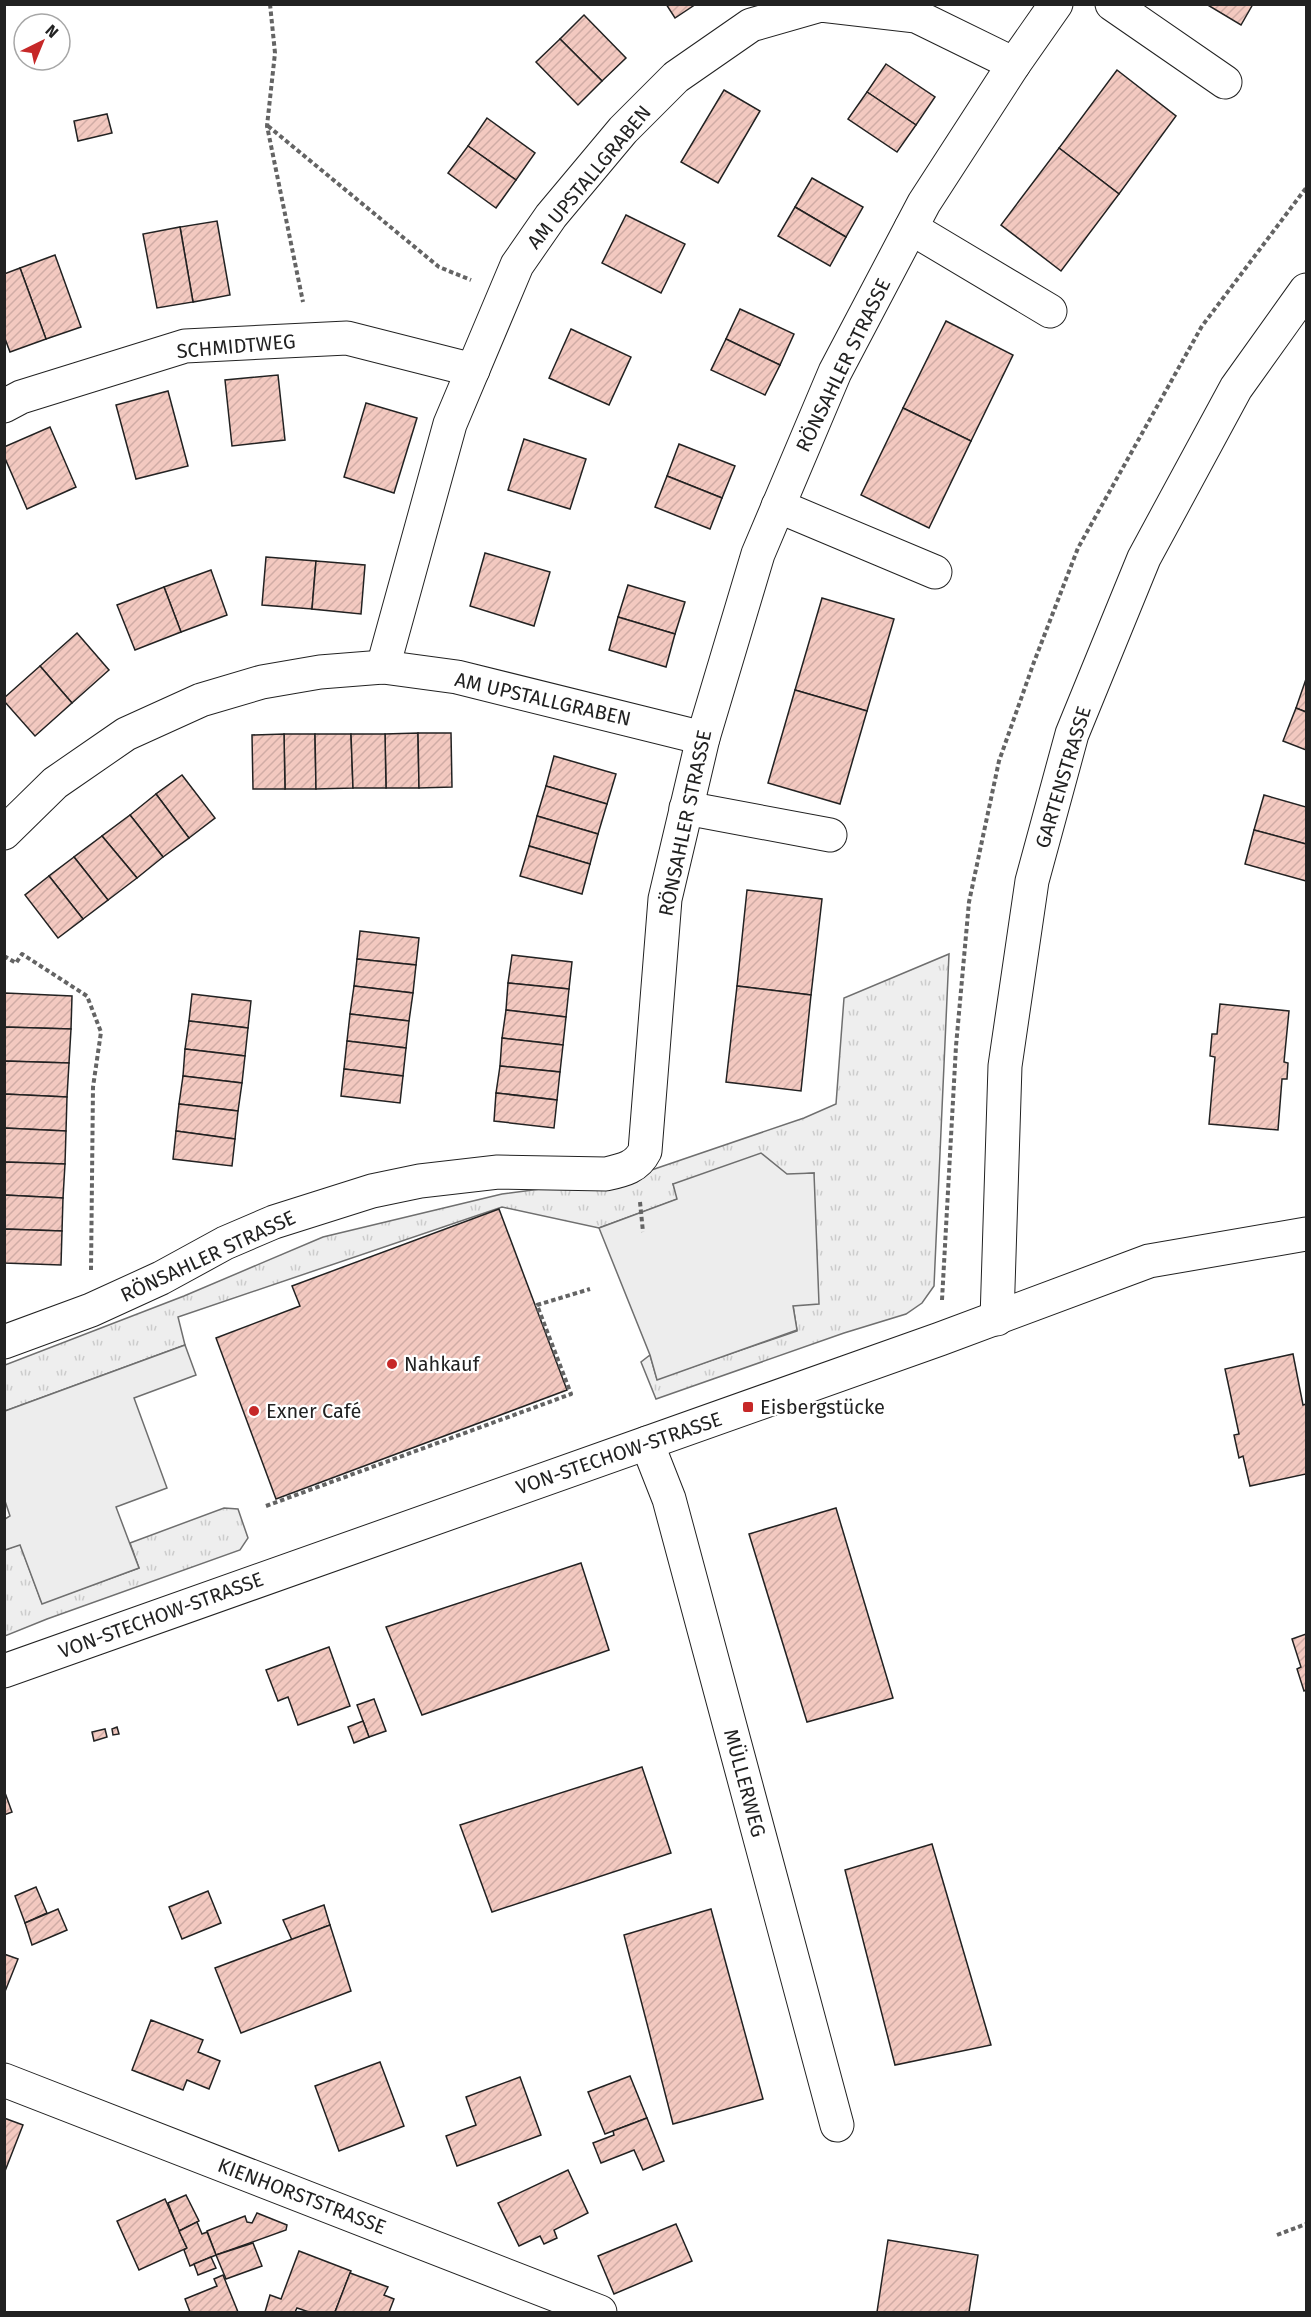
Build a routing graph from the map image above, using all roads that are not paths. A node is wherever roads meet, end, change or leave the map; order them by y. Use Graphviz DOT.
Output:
graph roads {
  1 [pos="1056,4"];
  2 [pos="1112,4"];
  3 [pos="1014,64"];
  4 [pos="1225,82"];
  5 [pos="911,228"];
  6 [pos="1306,290"];
  7 [pos="1050,311"];
  8 [pos="473,370"];
  9 [pos="4,406"];
  10 [pos="778,506"];
  11 [pos="935,572"];
  12 [pos="383,667"];
  13 [pos="703,738"];
  14 [pos="686,808"];
  15 [pos="4,833"];
  16 [pos="830,836"];
  17 [pos="1306,1234"];
  18 [pos="997,1319"];
  19 [pos="4,1342"];
  20 [pos="647,1443"];
  21 [pos="4,1671"];
  22 [pos="4,2080"];
  23 [pos="837,2125"];
  24 [pos="600,2313"];
  1 -- 3 [label="street, RÖNSAHLER STRASSE"];
  2 -- 4 [label="street"];
  3 -- 5 [label="street, RÖNSAHLER STRASSE"];
  3 -- 8 [label="street, AM UPSTALLGRABEN"];
  5 -- 7 [label="street"];
  5 -- 10 [label="street, RÖNSAHLER STRASSE"];
  6 -- 18 [label="street, GARTENSTRASSE"];
  8 -- 9 [label="street, SCHMIDTWEG"];
  8 -- 12 [label="street, AM UPSTALLGRABEN"];
  10 -- 11 [label="street"];
  10 -- 13 [label="street, RÖNSAHLER STRASSE"];
  12 -- 13 [label="street, AM UPSTALLGRABEN"];
  12 -- 15 [label="street, AM UPSTALLGRABEN"];
  13 -- 14 [label="street, RÖNSAHLER STRASSE"];
  14 -- 16 [label="street"];
  14 -- 19 [label="street, RÖNSAHLER STRASSE"];
  17 -- 18 [label="street, VON-STECHOW-STRASSE"];
  18 -- 20 [label="street, VON-STECHOW-STRASSE"];
  20 -- 21 [label="street, VON-STECHOW-STRASSE"];
  20 -- 23 [label="street, MÜLLERWEG"];
  22 -- 24 [label="street, KIENHORSTSTRASSE"];
}
